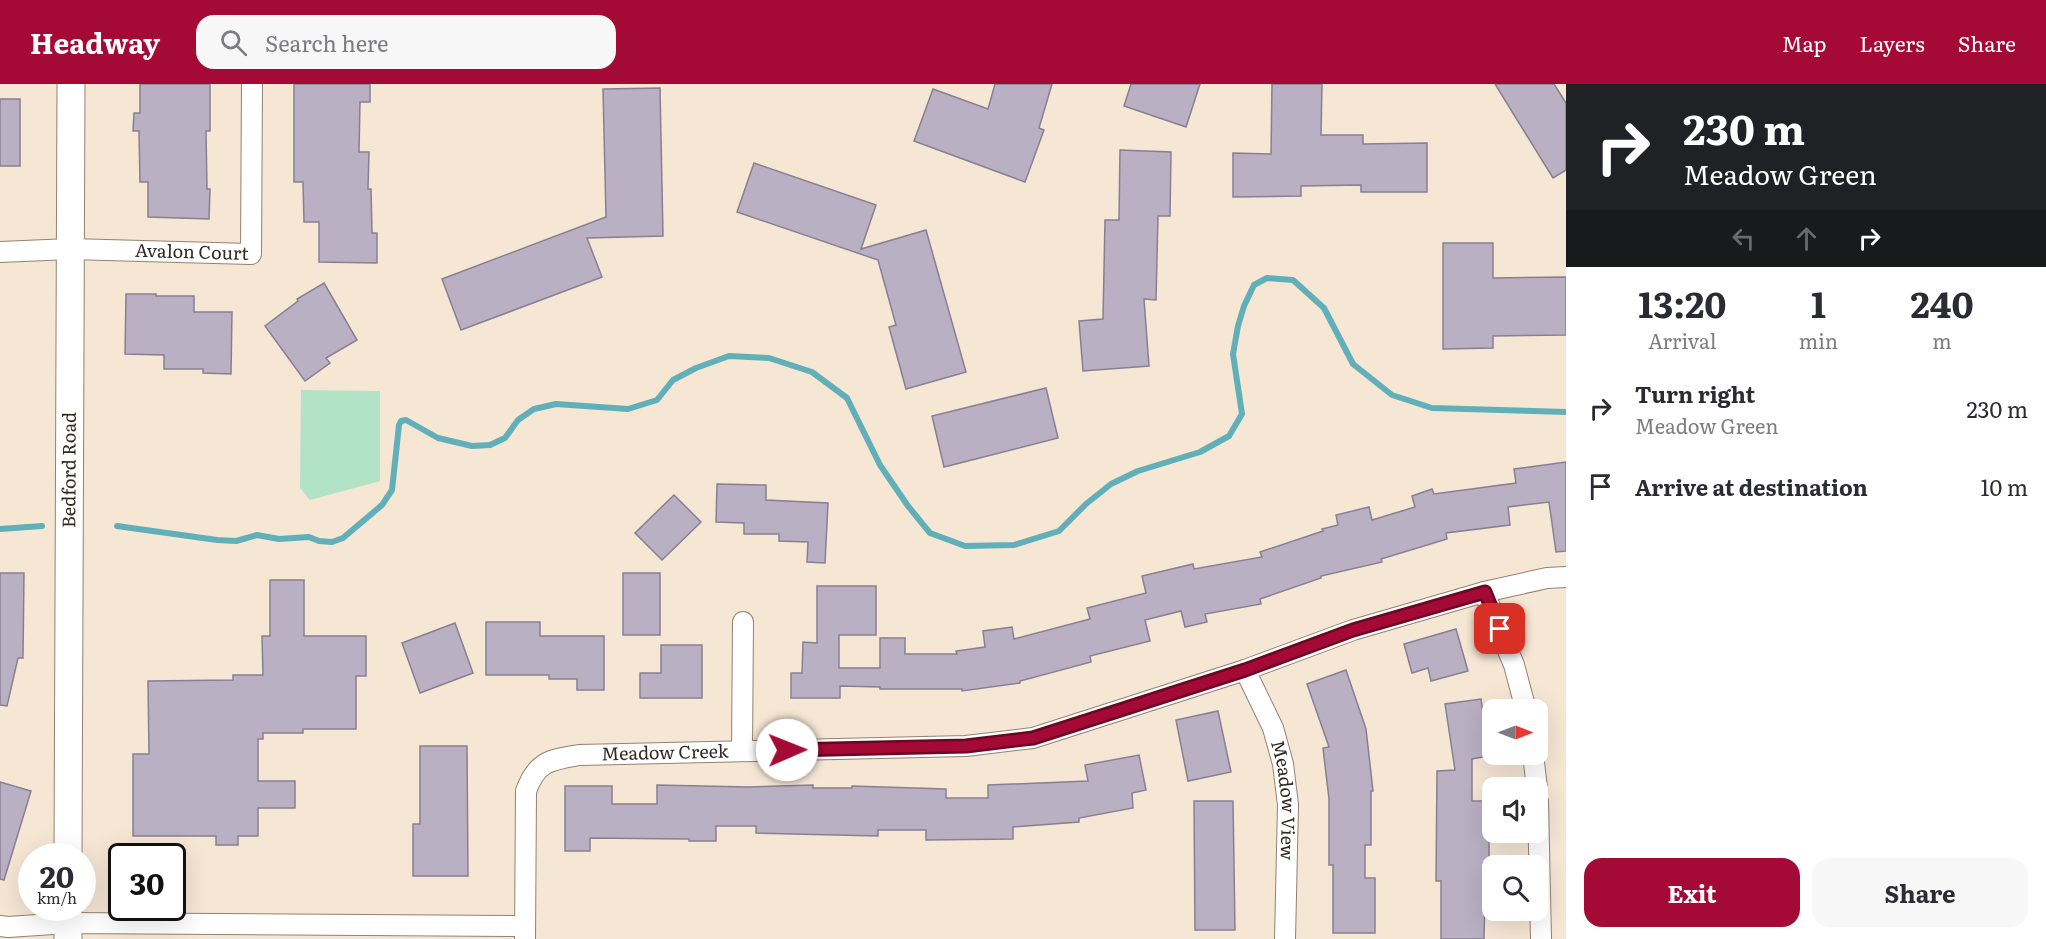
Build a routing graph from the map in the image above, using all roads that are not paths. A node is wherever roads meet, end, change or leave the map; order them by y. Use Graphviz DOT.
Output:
graph roads {
  1 [pos="70,84"];
  2 [pos="252,84"];
  3 [pos="70,249"];
  4 [pos="0,252"];
  5 [pos="1566,577"];
  6 [pos="1485,592"];
  7 [pos="743,622"];
  8 [pos="1245,670"];
  9 [pos="1523,699"];
  10 [pos="742,750"];
  11 [pos="68,843"];
  12 [pos="1539,843"];
  13 [pos="68,923"];
  14 [pos="0,926"];
  15 [pos="524,932"];
  16 [pos="1285,939"];
  17 [pos="1541,939"];
  1 -- 3 [label="main road, Bedford Road"];
  2 -- 3 [label="street, Avalon Court"];
  3 -- 4 [label="street"];
  3 -- 11 [label="main road, Bedford Road"];
  5 -- 6 [label="street, Meadow Creek"];
  6 -- 8 [label="street, Meadow Creek"];
  6 -- 9 [label="street"];
  7 -- 10 [label="street"];
  8 -- 10 [label="street, Meadow Creek"];
  8 -- 16 [label="street, Meadow View"];
  10 -- 15 [label="street, Meadow Creek"];
  12 -- 17 [label="street"];
  13 -- 14 [label="street, Meadow Creek"];
  13 -- 15 [label="street, Meadow Creek"];
}
